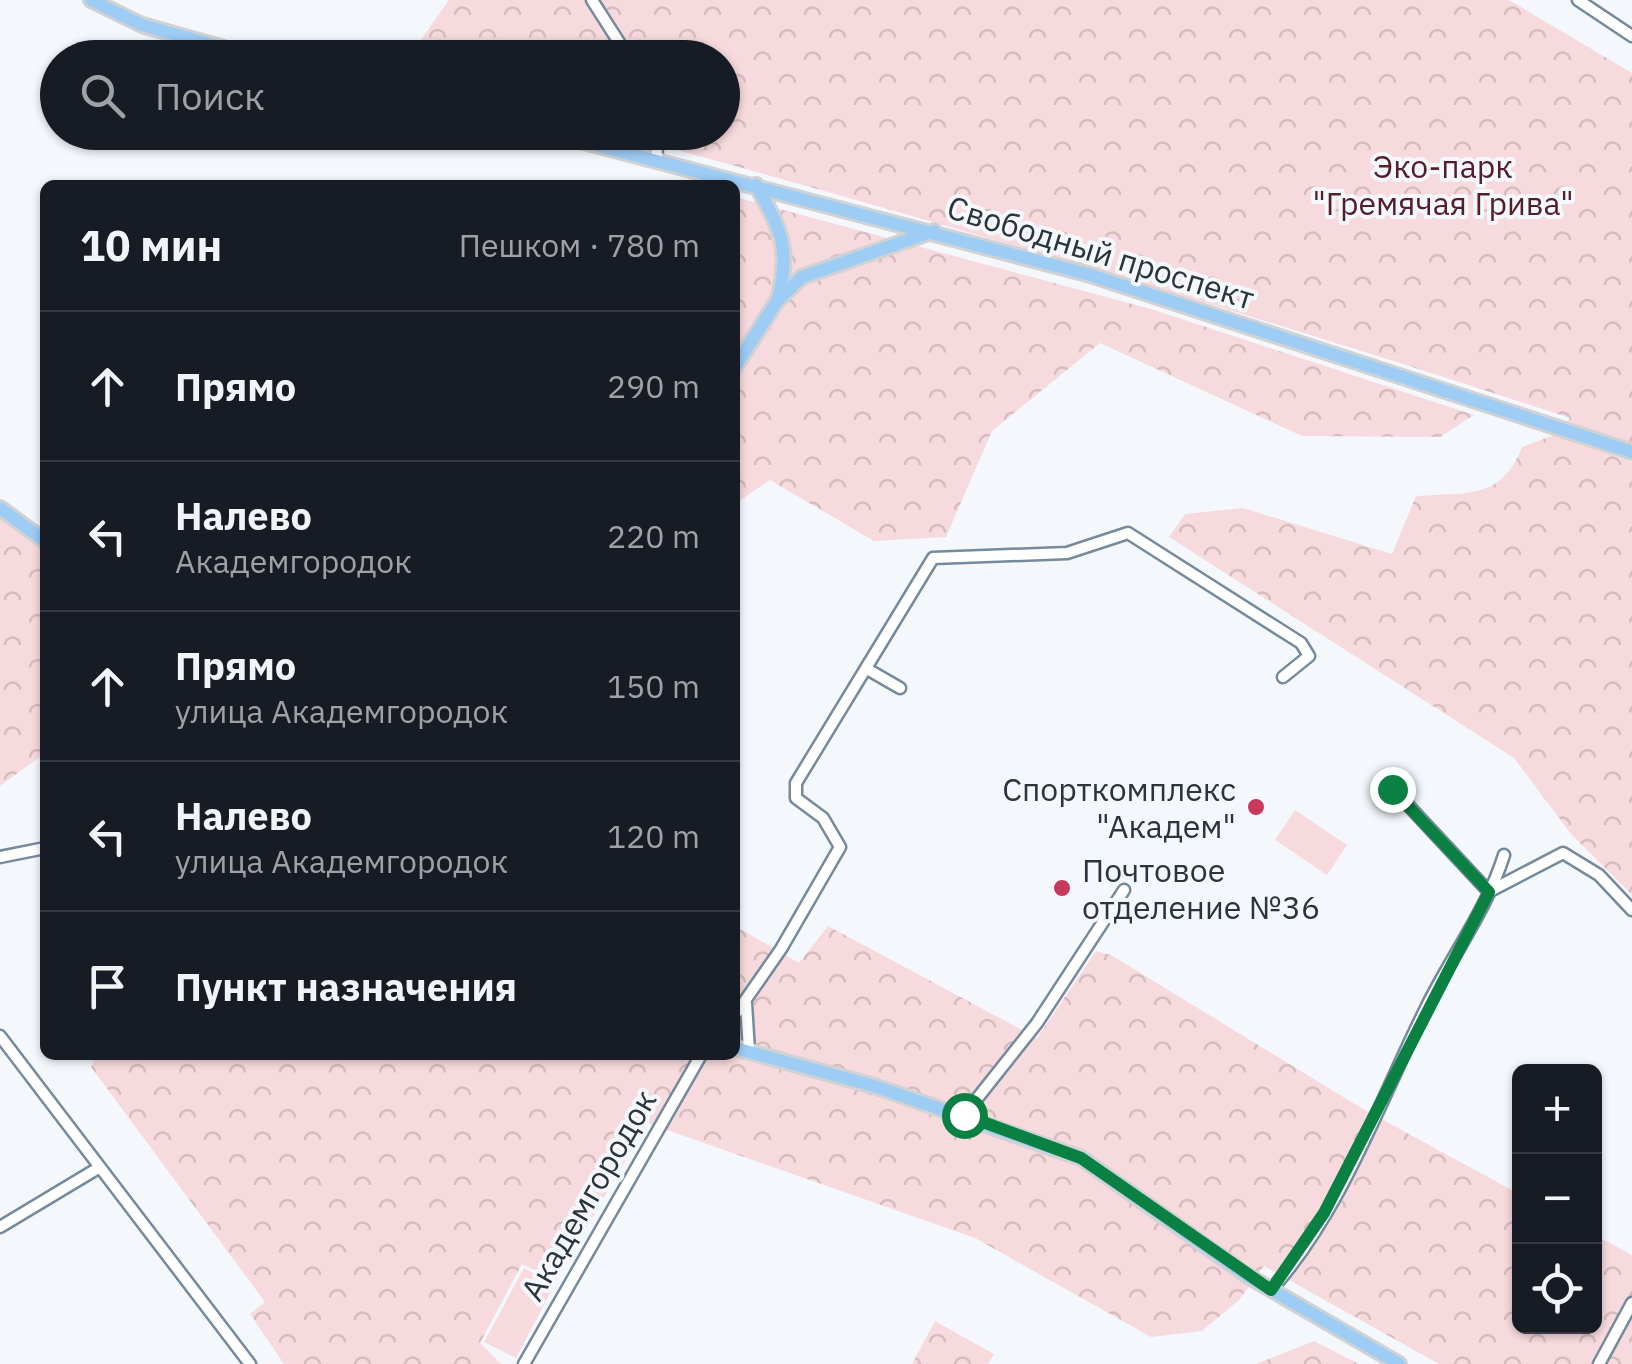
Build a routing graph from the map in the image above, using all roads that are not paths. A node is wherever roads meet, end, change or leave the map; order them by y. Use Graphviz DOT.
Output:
graph roads {
  1 [pos="91,0"];
  2 [pos="592,0"];
  3 [pos="1578,0"];
  4 [pos="1632,36"];
  5 [pos="195,40"];
  6 [pos="618,40"];
  7 [pos="620,150"];
  8 [pos="657,150"];
  9 [pos="657,159"];
  10 [pos="737,180"];
  11 [pos="740,181"];
  12 [pos="756,185"];
  13 [pos="935,231"];
  14 [pos="778,301"];
  15 [pos="740,358"];
  16 [pos="1632,452"];
  17 [pos="0,508"];
  18 [pos="40,537"];
  19 [pos="867,668"];
  20 [pos="1284,677"];
  21 [pos="900,688"];
  22 [pos="1392,789"];
  23 [pos="40,849"];
  24 [pos="1504,854"];
  25 [pos="0,857"];
  26 [pos="1124,890"];
  27 [pos="1489,892"];
  28 [pos="1632,910"];
  29 [pos="746,1003"];
  30 [pos="740,1010"];
  31 [pos="0,1036"];
  32 [pos="742,1050"];
  33 [pos="698,1060"];
  34 [pos="964,1115"];
  35 [pos="100,1166"];
  36 [pos="0,1226"];
  37 [pos="1271,1290"];
  38 [pos="1632,1302"];
  39 [pos="250,1364"];
  40 [pos="524,1364"];
  41 [pos="1400,1364"];
  42 [pos="1599,1364"];
  1 -- 5 [label="main road"];
  2 -- 6 [label="street"];
  3 -- 4 [label="street"];
  7 -- 9 [label="main road, Свободный проспект"];
  8 -- 9 [label="street"];
  9 -- 10 [label="main road, Свободный проспект"];
  11 -- 12 [label="main road, Свободный проспект"];
  12 -- 13 [label="main road, Свободный проспект"];
  12 -- 14 [label="main road"];
  13 -- 14 [label="main road"];
  13 -- 16 [label="main road, Свободный проспект"];
  14 -- 15 [label="main road"];
  17 -- 18 [label="main road"];
  19 -- 20 [label="street"];
  19 -- 21 [label="street"];
  19 -- 29 [label="street"];
  22 -- 27 [label="street"];
  23 -- 25 [label="street"];
  24 -- 27 [label="street"];
  26 -- 34 [label="street"];
  27 -- 28 [label="street"];
  27 -- 37 [label="street"];
  29 -- 30 [label="street"];
  29 -- 32 [label="street"];
  31 -- 35 [label="street"];
  32 -- 34 [label="main road"];
  33 -- 40 [label="street, Академгородок"];
  34 -- 37 [label="main road"];
  35 -- 36 [label="street"];
  35 -- 39 [label="street"];
  37 -- 41 [label="main road"];
  38 -- 42 [label="street"];
}
